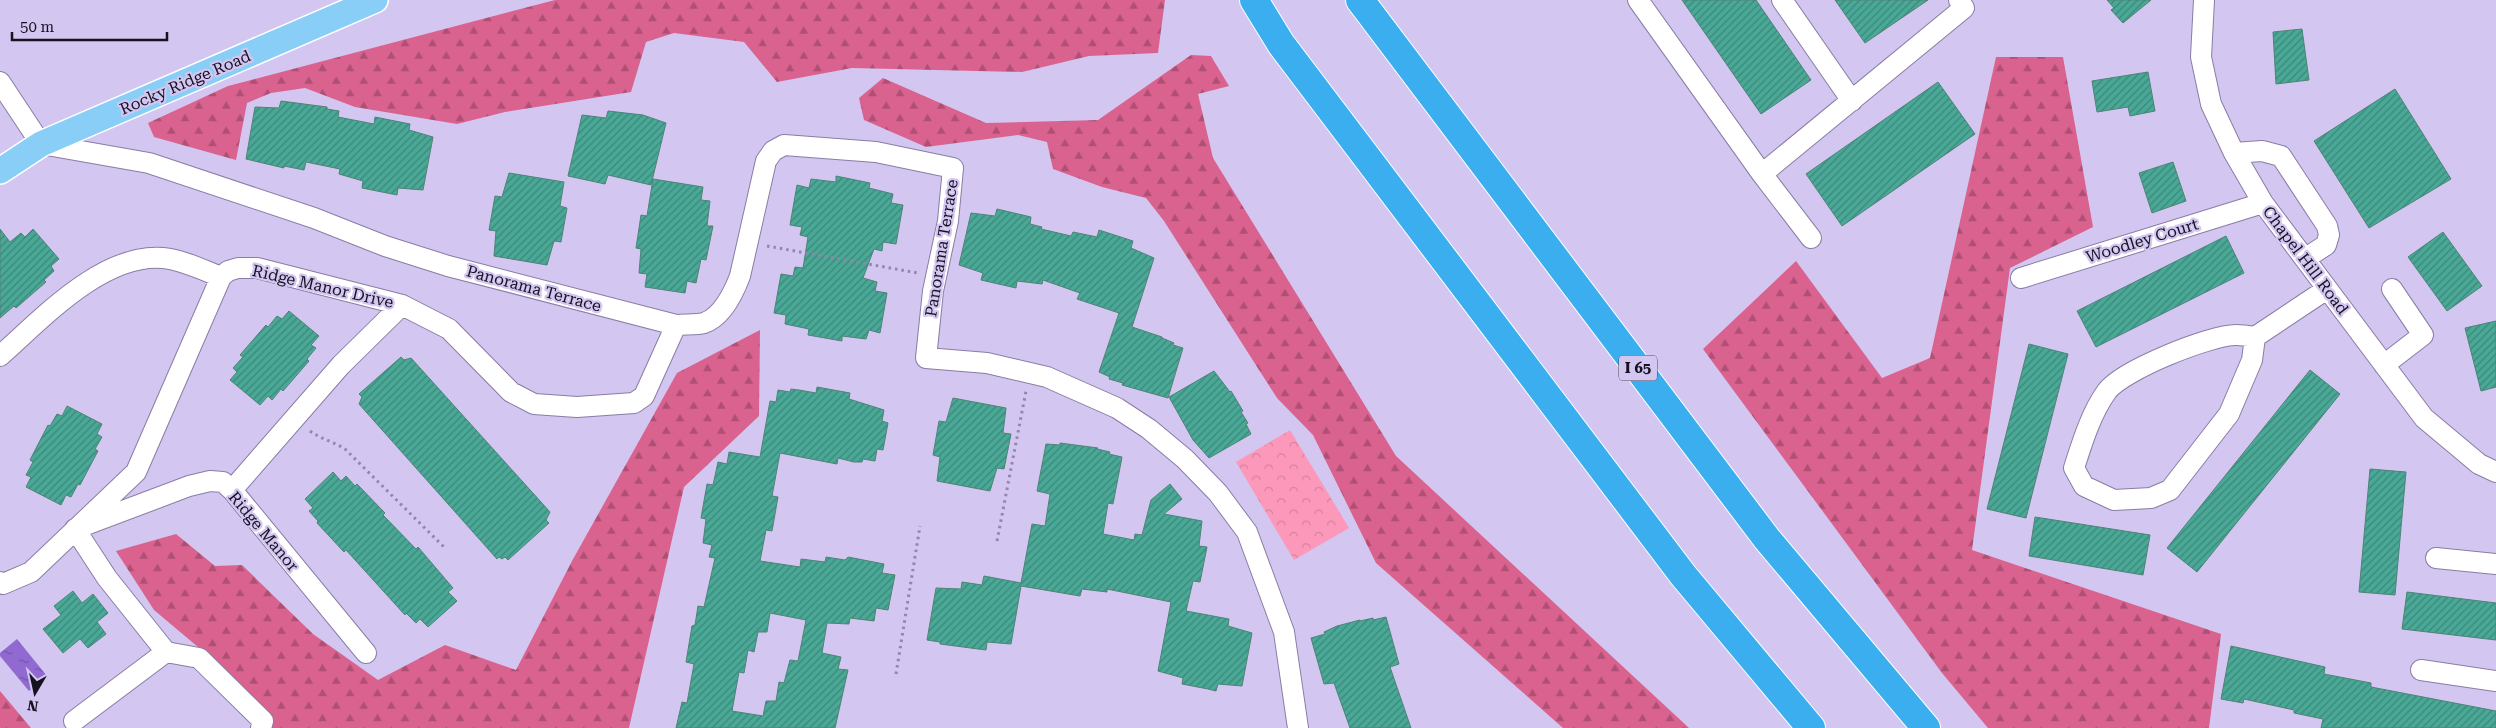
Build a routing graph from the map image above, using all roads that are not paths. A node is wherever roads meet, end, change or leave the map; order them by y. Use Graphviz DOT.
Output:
graph roads {
  1 [pos="375,0"];
  2 [pos="1254,0"];
  3 [pos="1360,0"];
  4 [pos="1638,0"];
  5 [pos="1782,0"];
  6 [pos="1959,0"];
  7 [pos="2204,0"];
  8 [pos="0,82"];
  9 [pos="1852,101"];
  10 [pos="41,144"];
  11 [pos="2234,153"];
  12 [pos="0,171"];
  13 [pos="1762,174"];
  14 [pos="2263,203"];
  15 [pos="1811,238"];
  16 [pos="2306,258"];
  17 [pos="221,276"];
  18 [pos="2021,278"];
  19 [pos="2327,289"];
  20 [pos="2392,290"];
  21 [pos="402,305"];
  22 [pos="676,325"];
  23 [pos="2255,337"];
  24 [pos="0,356"];
  25 [pos="2384,365"];
  26 [pos="2496,472"];
  27 [pos="232,490"];
  28 [pos="76,529"];
  29 [pos="2436,558"];
  30 [pos="2496,564"];
  31 [pos="0,582"];
  32 [pos="166,652"];
  33 [pos="366,653"];
  34 [pos="2421,670"];
  35 [pos="2496,681"];
  36 [pos="74,721"];
  37 [pos="262,728"];
  38 [pos="1298,728"];
  39 [pos="1811,728"];
  40 [pos="1926,728"];
  1 -- 10 [label="main road, Rocky Ridge Road"];
  2 -- 39 [label="highway"];
  3 -- 40 [label="highway, I 65"];
  4 -- 13 [label="street"];
  5 -- 9 [label="street"];
  6 -- 9 [label="street"];
  7 -- 11 [label="street, Chapel Hill Road"];
  8 -- 10 [label="street"];
  9 -- 13 [label="street"];
  10 -- 12 [label="main road, Rocky Ridge Road"];
  10 -- 22 [label="street, Panorama Terrace"];
  11 -- 14 [label="street, Chapel Hill Road"];
  11 -- 16 [label="street"];
  13 -- 15 [label="street"];
  14 -- 16 [label="street, Chapel Hill Road"];
  14 -- 18 [label="street, Woodley Court"];
  16 -- 19 [label="street, Chapel Hill Road"];
  17 -- 21 [label="street, Ridge Manor Drive"];
  17 -- 24 [label="street"];
  17 -- 28 [label="street"];
  19 -- 23 [label="street"];
  19 -- 25 [label="street, Chapel Hill Road"];
  20 -- 25 [label="street"];
  21 -- 22 [label="street, Ridge Manor Drive"];
  21 -- 27 [label="street"];
  22 -- 38 [label="street, Panorama Terrace"];
  23 -- 23 [label="street"];
  25 -- 26 [label="street, Chapel Hill Road"];
  27 -- 28 [label="street, Ridge Manor"];
  27 -- 33 [label="street, Ridge Manor"];
  28 -- 31 [label="street"];
  28 -- 32 [label="street"];
  29 -- 30 [label="street"];
  32 -- 36 [label="street"];
  32 -- 37 [label="street"];
  34 -- 35 [label="street"];
}
